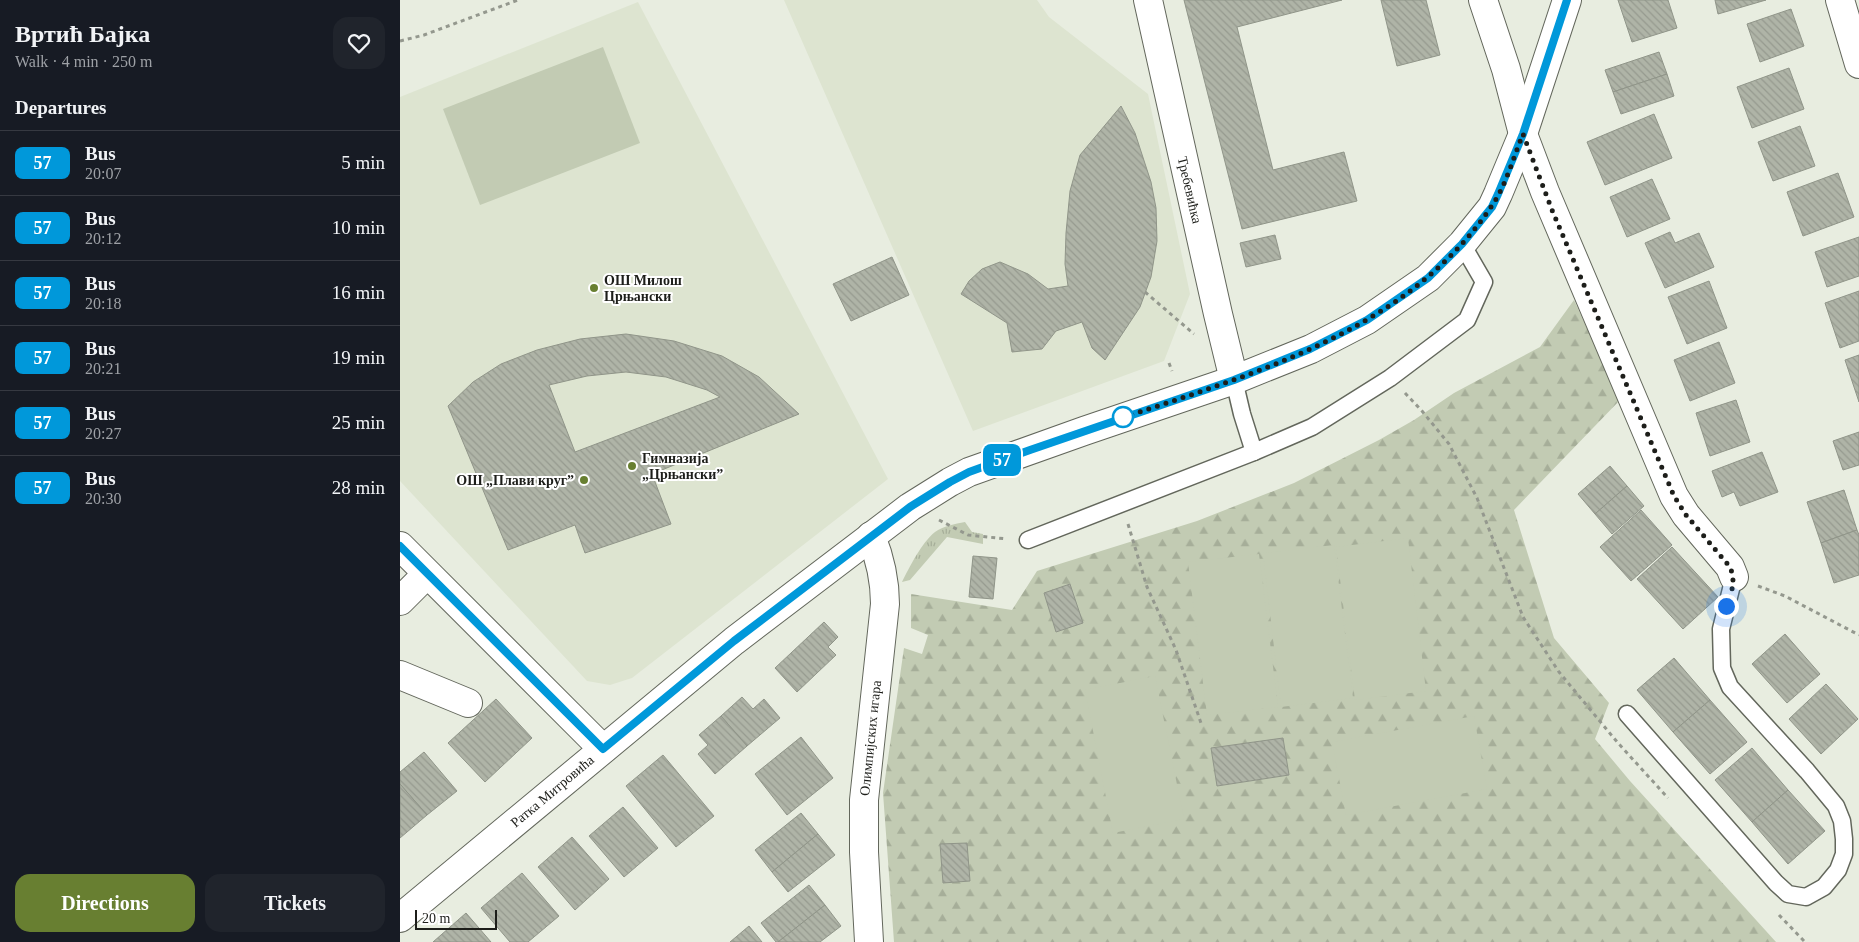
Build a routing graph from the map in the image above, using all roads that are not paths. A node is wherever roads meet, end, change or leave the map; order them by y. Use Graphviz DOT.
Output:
graph roads {
  1 [pos="1148,0"];
  2 [pos="1482,0"];
  3 [pos="1567,0"];
  4 [pos="1840,0"];
  5 [pos="1859,64"];
  6 [pos="1523,134"];
  7 [pos="1462,244"];
  8 [pos="1234,380"];
  9 [pos="1254,452"];
  10 [pos="870,536"];
  11 [pos="1028,540"];
  12 [pos="400,546"];
  13 [pos="427,574"];
  14 [pos="1734,577"];
  15 [pos="400,601"];
  16 [pos="400,675"];
  17 [pos="468,703"];
  18 [pos="1627,714"];
  19 [pos="603,749"];
  20 [pos="400,918"];
  21 [pos="869,942"];
  1 -- 8 [label="street, Требевићка"];
  2 -- 6 [label="street"];
  3 -- 6 [label="street, Ратка Митровића"];
  4 -- 5 [label="street"];
  6 -- 7 [label="street, Ратка Митровића"];
  6 -- 14 [label="street"];
  7 -- 8 [label="street, Ратка Митровића"];
  7 -- 9 [label="lane"];
  8 -- 9 [label="lane"];
  8 -- 10 [label="street, Ратка Митровића"];
  9 -- 11 [label="lane"];
  10 -- 19 [label="street, Ратка Митровића"];
  10 -- 21 [label="street, Олимпијских игара"];
  12 -- 13 [label="street"];
  13 -- 15 [label="street"];
  13 -- 19 [label="street"];
  14 -- 18 [label="lane"];
  16 -- 17 [label="street"];
  19 -- 20 [label="street, Ратка Митровића"];
}
